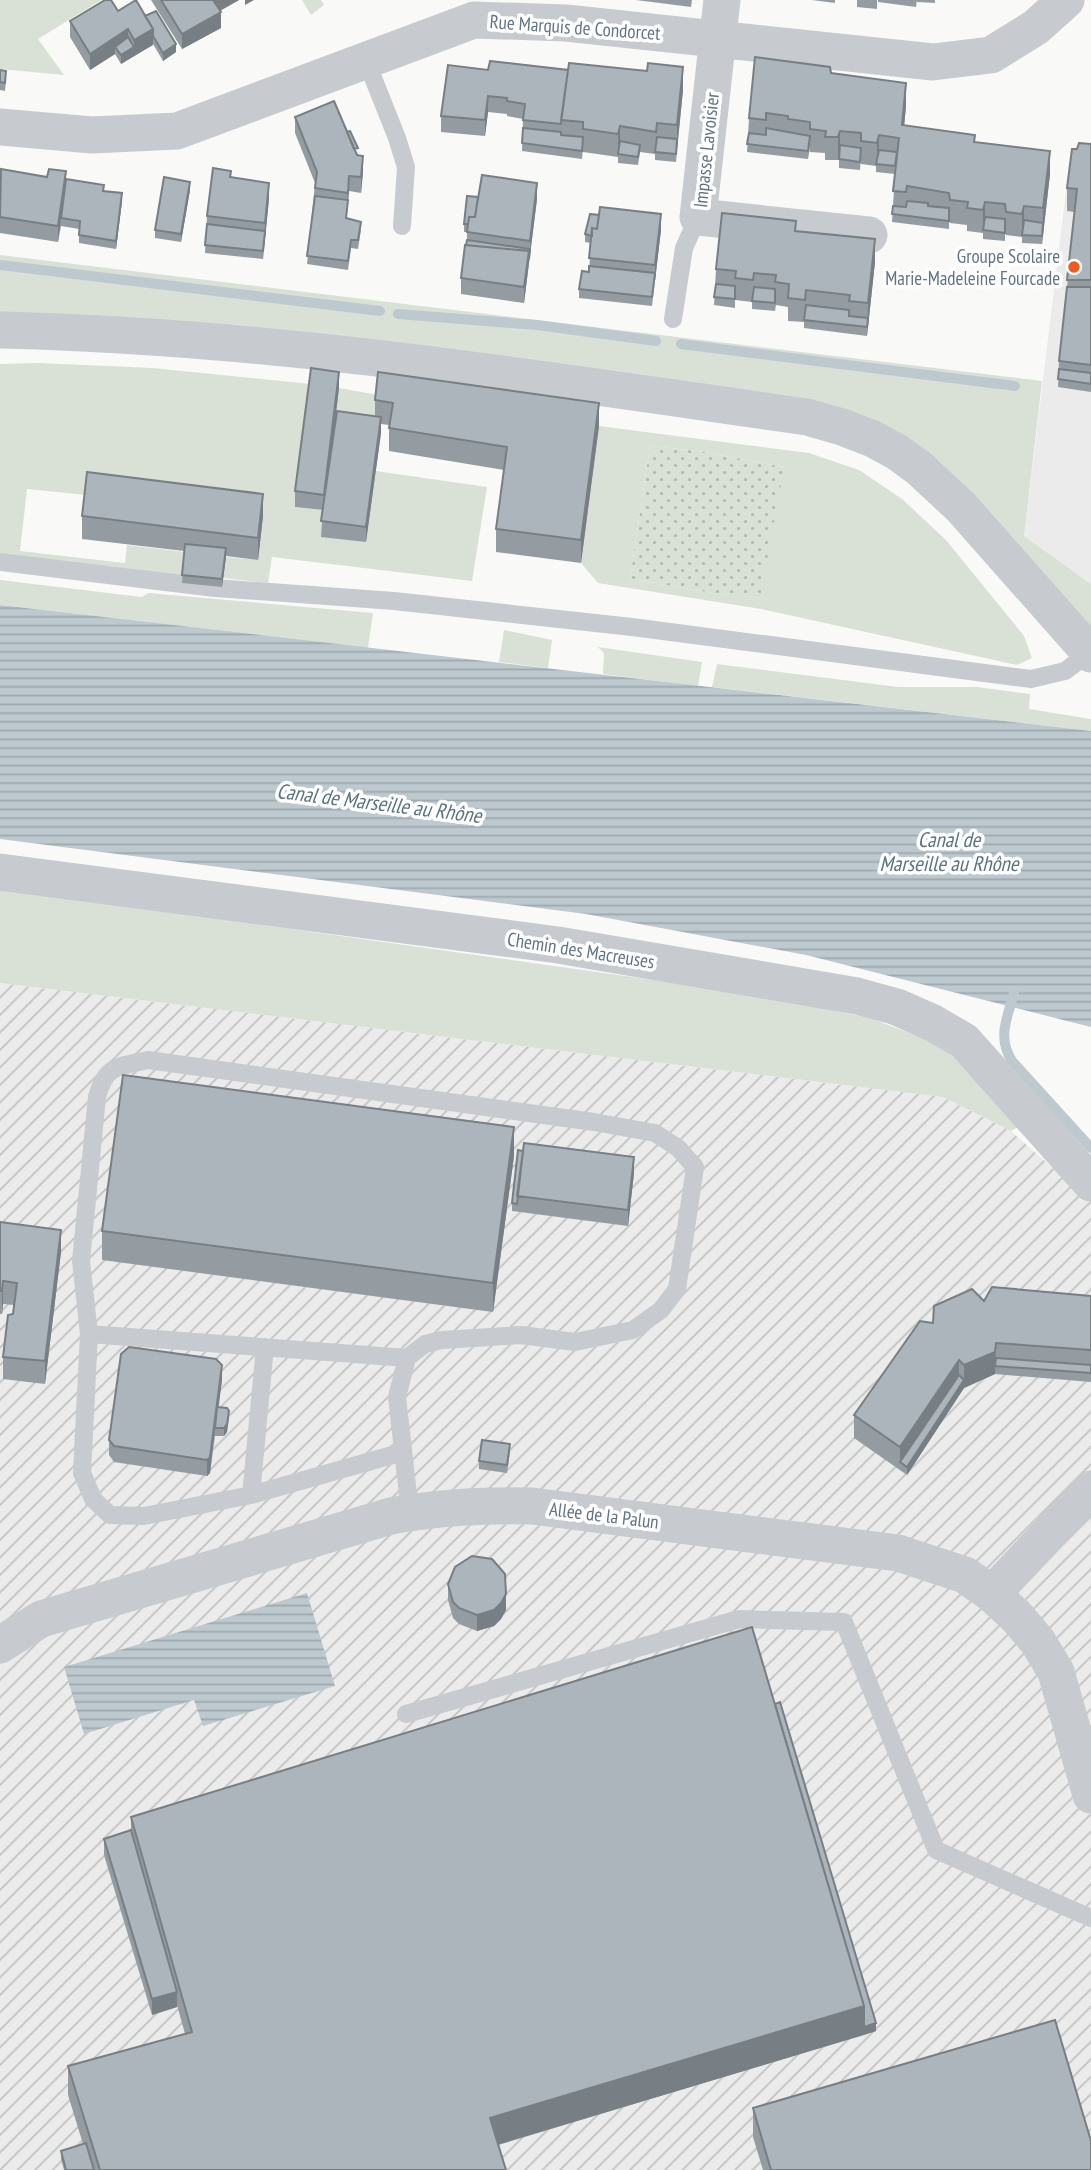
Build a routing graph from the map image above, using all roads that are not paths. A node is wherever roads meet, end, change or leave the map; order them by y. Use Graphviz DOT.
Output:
graph roads {
  1 [pos="722,0"];
  2 [pos="1066,0"];
  3 [pos="718,39"];
  4 [pos="366,60"];
  5 [pos="0,127"];
  6 [pos="698,217"];
  7 [pos="402,226"];
  8 [pos="869,235"];
  9 [pos="673,319"];
  10 [pos="0,330"];
  11 [pos="0,562"];
  12 [pos="1090,654"];
  13 [pos="0,872"];
  14 [pos="1091,1183"];
  15 [pos="89,1334"];
  16 [pos="265,1347"];
  17 [pos="407,1358"];
  18 [pos="403,1452"];
  19 [pos="1091,1489"];
  20 [pos="251,1494"];
  21 [pos="410,1512"];
  22 [pos="992,1594"];
  23 [pos="0,1645"];
  24 [pos="406,1714"];
  25 [pos="1091,1795"];
  26 [pos="1091,1918"];
  1 -- 3 [label="street, Impasse Lavoisier"];
  2 -- 3 [label="street, Rue Marquis de Condorcet"];
  3 -- 4 [label="street, Rue Marquis de Condorcet"];
  3 -- 6 [label="street, Impasse Lavoisier"];
  4 -- 5 [label="street, Rue Marquis de Condorcet"];
  4 -- 7 [label="lane"];
  6 -- 8 [label="street, Impasse Lavoisier"];
  6 -- 9 [label="lane"];
  10 -- 12 [label="street"];
  11 -- 12 [label="lane"];
  13 -- 14 [label="street, Chemin des Macreuses"];
  15 -- 16 [label="lane"];
  15 -- 17 [label="lane"];
  15 -- 20 [label="lane"];
  16 -- 17 [label="lane"];
  16 -- 20 [label="lane"];
  17 -- 18 [label="lane"];
  18 -- 20 [label="lane"];
  18 -- 21 [label="lane"];
  19 -- 22 [label="street"];
  21 -- 22 [label="street, Allée de la Palun"];
  21 -- 23 [label="street, Allée de la Palun"];
  22 -- 25 [label="street, Allée de la Palun"];
  24 -- 26 [label="lane"];
}
